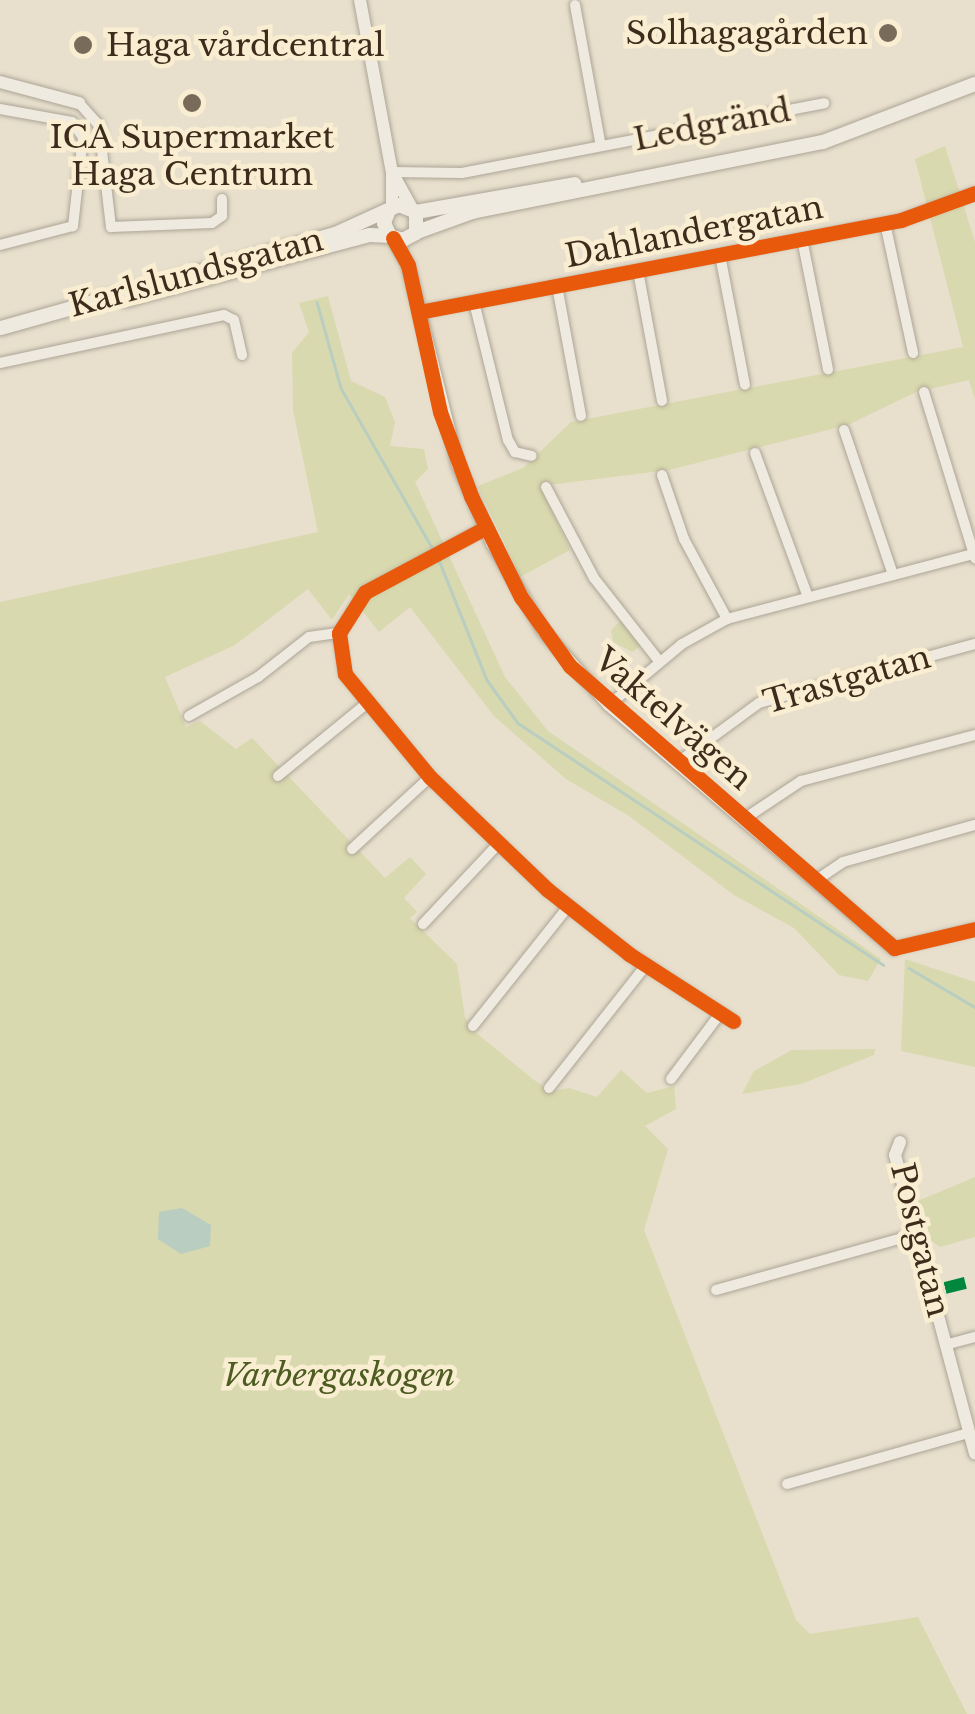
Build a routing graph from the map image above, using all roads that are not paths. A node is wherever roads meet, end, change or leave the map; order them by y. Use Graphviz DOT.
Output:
graph roads {
  1 [pos="360,0"];
  2 [pos="575,6"];
  3 [pos="0,82"];
  4 [pos="975,84"];
  5 [pos="79,103"];
  6 [pos="824,104"];
  7 [pos="0,109"];
  8 [pos="601,146"];
  9 [pos="392,172"];
  10 [pos="650,176"];
  11 [pos="975,192"];
  12 [pos="222,199"];
  13 [pos="390,209"];
  14 [pos="413,210"];
  15 [pos="885,223"];
  16 [pos="416,232"];
  17 [pos="391,237"];
  18 [pos="802,238"];
  19 [pos="0,245"];
  20 [pos="720,255"];
  21 [pos="408,265"];
  22 [pos="638,270"];
  23 [pos="557,286"];
  24 [pos="474,302"];
  25 [pos="419,312"];
  26 [pos="0,328"];
  27 [pos="914,353"];
  28 [pos="242,355"];
  29 [pos="0,363"];
  30 [pos="828,369"];
  31 [pos="746,385"];
  32 [pos="924,392"];
  33 [pos="662,400"];
  34 [pos="581,416"];
  35 [pos="844,430"];
  36 [pos="755,453"];
  37 [pos="532,456"];
  38 [pos="662,475"];
  39 [pos="546,487"];
  40 [pos="485,528"];
  41 [pos="974,556"];
  42 [pos="893,575"];
  43 [pos="808,597"];
  44 [pos="727,619"];
  45 [pos="339,634"];
  46 [pos="975,644"];
  47 [pos="659,661"];
  48 [pos="366,704"];
  49 [pos="609,705"];
  50 [pos="189,716"];
  51 [pos="975,734"];
  52 [pos="676,763"];
  53 [pos="278,776"];
  54 [pos="430,777"];
  55 [pos="744,819"];
  56 [pos="975,825"];
  57 [pos="498,844"];
  58 [pos="352,849"];
  59 [pos="815,880"];
  60 [pos="568,908"];
  61 [pos="423,924"];
  62 [pos="975,929"];
  63 [pos="894,948"];
  64 [pos="646,965"];
  65 [pos="719,1015"];
  66 [pos="733,1021"];
  67 [pos="473,1026"];
  68 [pos="671,1079"];
  69 [pos="549,1088"];
  70 [pos="900,1142"];
  71 [pos="916,1234"];
  72 [pos="716,1290"];
  73 [pos="975,1337"];
  74 [pos="945,1344"];
  75 [pos="969,1433"];
  76 [pos="975,1453"];
  77 [pos="788,1484"];
  1 -- 9 [label="street"];
  2 -- 8 [label="street, Ledgränd"];
  3 -- 5 [label="street"];
  4 -- 10 [label="main road"];
  5 -- 12 [label="street"];
  6 -- 8 [label="street, Ledgränd"];
  7 -- 19 [label="street"];
  8 -- 9 [label="street, Ledgränd"];
  9 -- 13 [label="street"];
  9 -- 14 [label="street"];
  10 -- 14 [label="main road"];
  10 -- 16 [label="main road"];
  11 -- 15 [label="street, Dahlandergatan"];
  13 -- 14 [label="main road"];
  13 -- 17 [label="main road"];
  13 -- 26 [label="main road, Karlslundsgatan"];
  14 -- 16 [label="main road"];
  15 -- 18 [label="street, Dahlandergatan"];
  15 -- 27 [label="street"];
  16 -- 17 [label="main road, Karlslundsgatan"];
  16 -- 21 [label="street, Vaktelvägen"];
  17 -- 21 [label="street, Vaktelvägen"];
  17 -- 26 [label="main road, Karlslundsgatan"];
  18 -- 20 [label="street, Dahlandergatan"];
  18 -- 30 [label="street"];
  20 -- 22 [label="street, Dahlandergatan"];
  20 -- 31 [label="street"];
  21 -- 25 [label="street, Vaktelvägen"];
  22 -- 23 [label="street, Dahlandergatan"];
  22 -- 33 [label="street"];
  23 -- 24 [label="street, Dahlandergatan"];
  23 -- 34 [label="street"];
  24 -- 25 [label="street, Dahlandergatan"];
  24 -- 37 [label="street"];
  25 -- 40 [label="street, Vaktelvägen"];
  28 -- 29 [label="street"];
  32 -- 41 [label="street"];
  35 -- 42 [label="street"];
  36 -- 43 [label="street"];
  38 -- 44 [label="street"];
  39 -- 47 [label="street"];
  40 -- 45 [label="street"];
  40 -- 49 [label="street, Vaktelvägen"];
  41 -- 42 [label="street"];
  42 -- 43 [label="street"];
  43 -- 44 [label="street"];
  44 -- 47 [label="street"];
  45 -- 48 [label="street"];
  45 -- 50 [label="street"];
  46 -- 52 [label="street, Trastgatan"];
  47 -- 49 [label="street"];
  48 -- 53 [label="street"];
  48 -- 54 [label="street"];
  49 -- 52 [label="street, Vaktelvägen"];
  51 -- 55 [label="street"];
  52 -- 55 [label="street, Vaktelvägen"];
  54 -- 57 [label="street"];
  54 -- 58 [label="street"];
  55 -- 59 [label="street, Vaktelvägen"];
  56 -- 59 [label="street"];
  57 -- 60 [label="street"];
  57 -- 61 [label="street"];
  59 -- 63 [label="street, Vaktelvägen"];
  60 -- 64 [label="street"];
  60 -- 67 [label="street"];
  62 -- 63 [label="street, Vaktelvägen"];
  64 -- 65 [label="street"];
  64 -- 69 [label="street"];
  65 -- 66 [label="street"];
  65 -- 68 [label="street"];
  70 -- 71 [label="street, Postgatan"];
  71 -- 72 [label="street"];
  71 -- 74 [label="street, Postgatan"];
  73 -- 74 [label="street"];
  74 -- 75 [label="street, Postgatan"];
  75 -- 76 [label="street, Postgatan"];
  75 -- 77 [label="street"];
}
